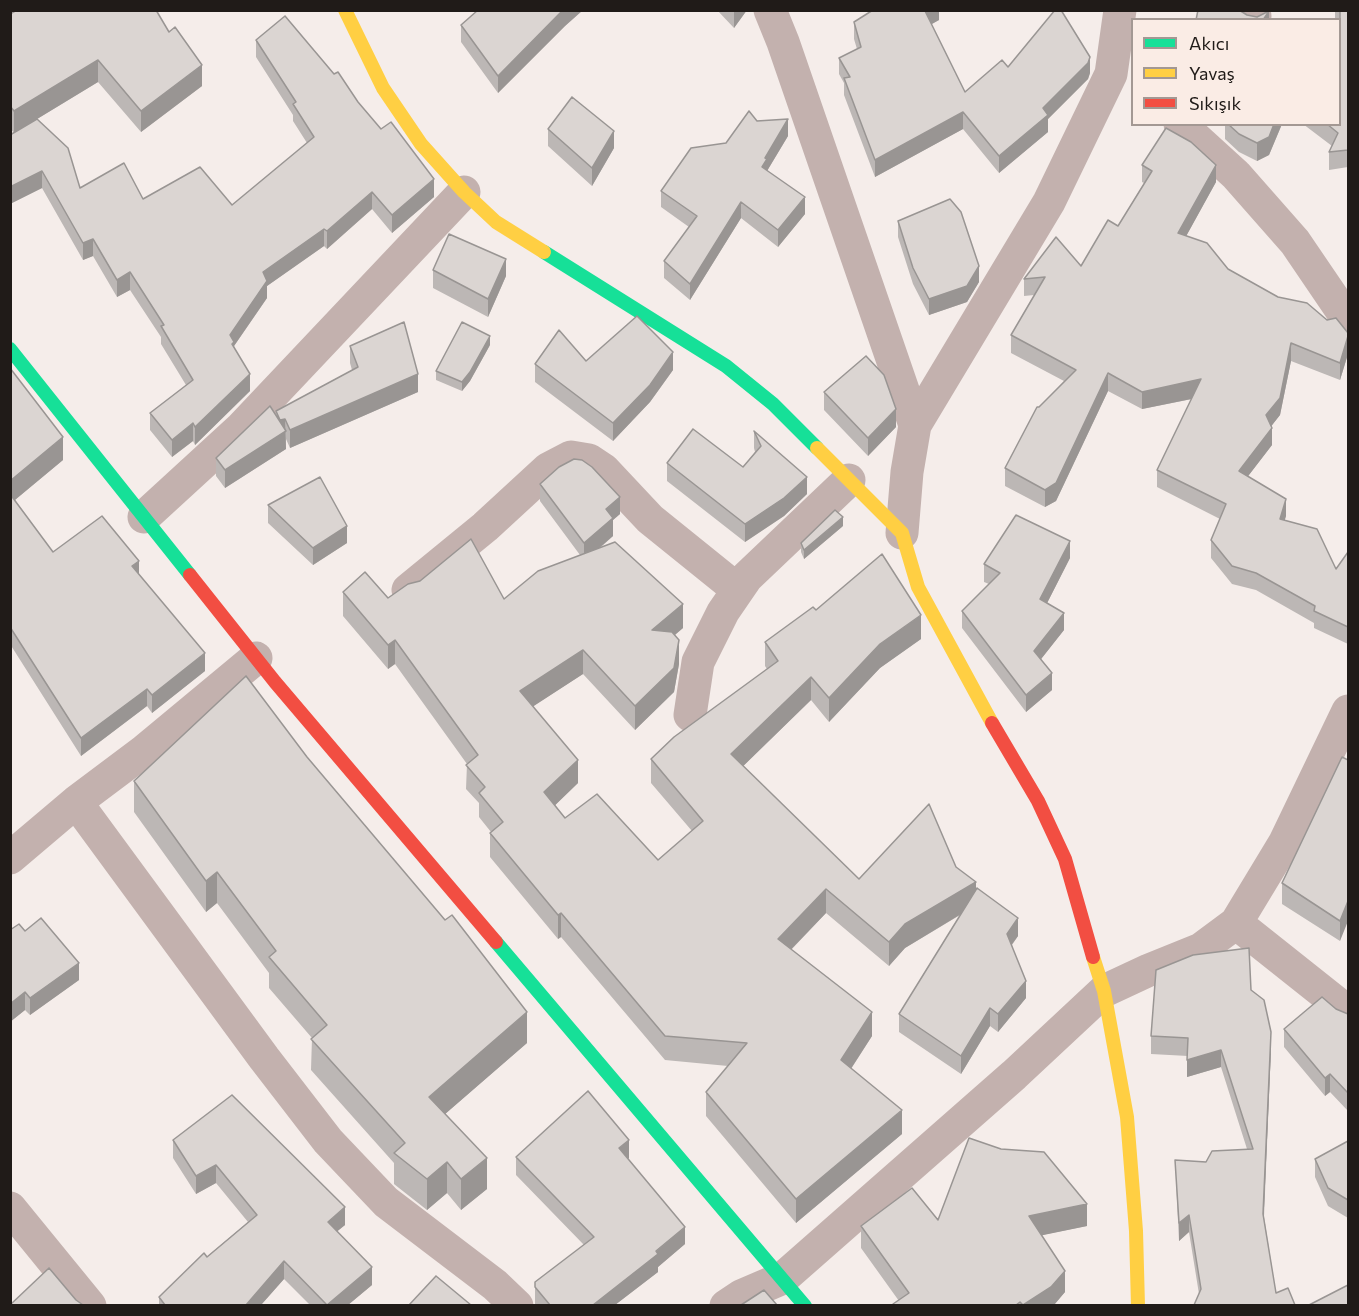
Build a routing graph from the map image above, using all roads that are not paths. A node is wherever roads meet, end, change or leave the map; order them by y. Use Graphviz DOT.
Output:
graph roads {
  1 [pos="345,10"];
  2 [pos="770,10"];
  3 [pos="1120,10"];
  4 [pos="1122,82"];
  5 [pos="1182,126"];
  6 [pos="464,192"];
  7 [pos="1348,320"];
  8 [pos="10,350"];
  9 [pos="915,425"];
  10 [pos="849,480"];
  11 [pos="144,517"];
  12 [pos="902,533"];
  13 [pos="408,590"];
  14 [pos="738,590"];
  15 [pos="256,658"];
  16 [pos="1348,711"];
  17 [pos="690,715"];
  18 [pos="76,802"];
  19 [pos="10,858"];
  20 [pos="1236,923"];
  21 [pos="1104,991"];
  22 [pos="1348,1012"];
  23 [pos="10,1208"];
  24 [pos="783,1278"];
  25 [pos="90,1305"];
  26 [pos="517,1305"];
  27 [pos="726,1305"];
  28 [pos="805,1305"];
  29 [pos="1138,1305"];
  1 -- 6 [label="street"];
  2 -- 9 [label="street"];
  3 -- 4 [label="street"];
  4 -- 9 [label="street"];
  5 -- 7 [label="street"];
  6 -- 10 [label="street"];
  6 -- 11 [label="street"];
  8 -- 11 [label="street"];
  9 -- 12 [label="street"];
  10 -- 12 [label="street"];
  10 -- 14 [label="street"];
  11 -- 15 [label="street"];
  12 -- 21 [label="street"];
  13 -- 14 [label="street"];
  14 -- 17 [label="street"];
  15 -- 18 [label="street"];
  15 -- 24 [label="street"];
  16 -- 20 [label="street"];
  18 -- 19 [label="street"];
  18 -- 26 [label="street"];
  20 -- 21 [label="street"];
  20 -- 22 [label="street"];
  21 -- 24 [label="street"];
  21 -- 29 [label="street"];
  23 -- 25 [label="street"];
  24 -- 27 [label="street"];
  24 -- 28 [label="street"];
}
